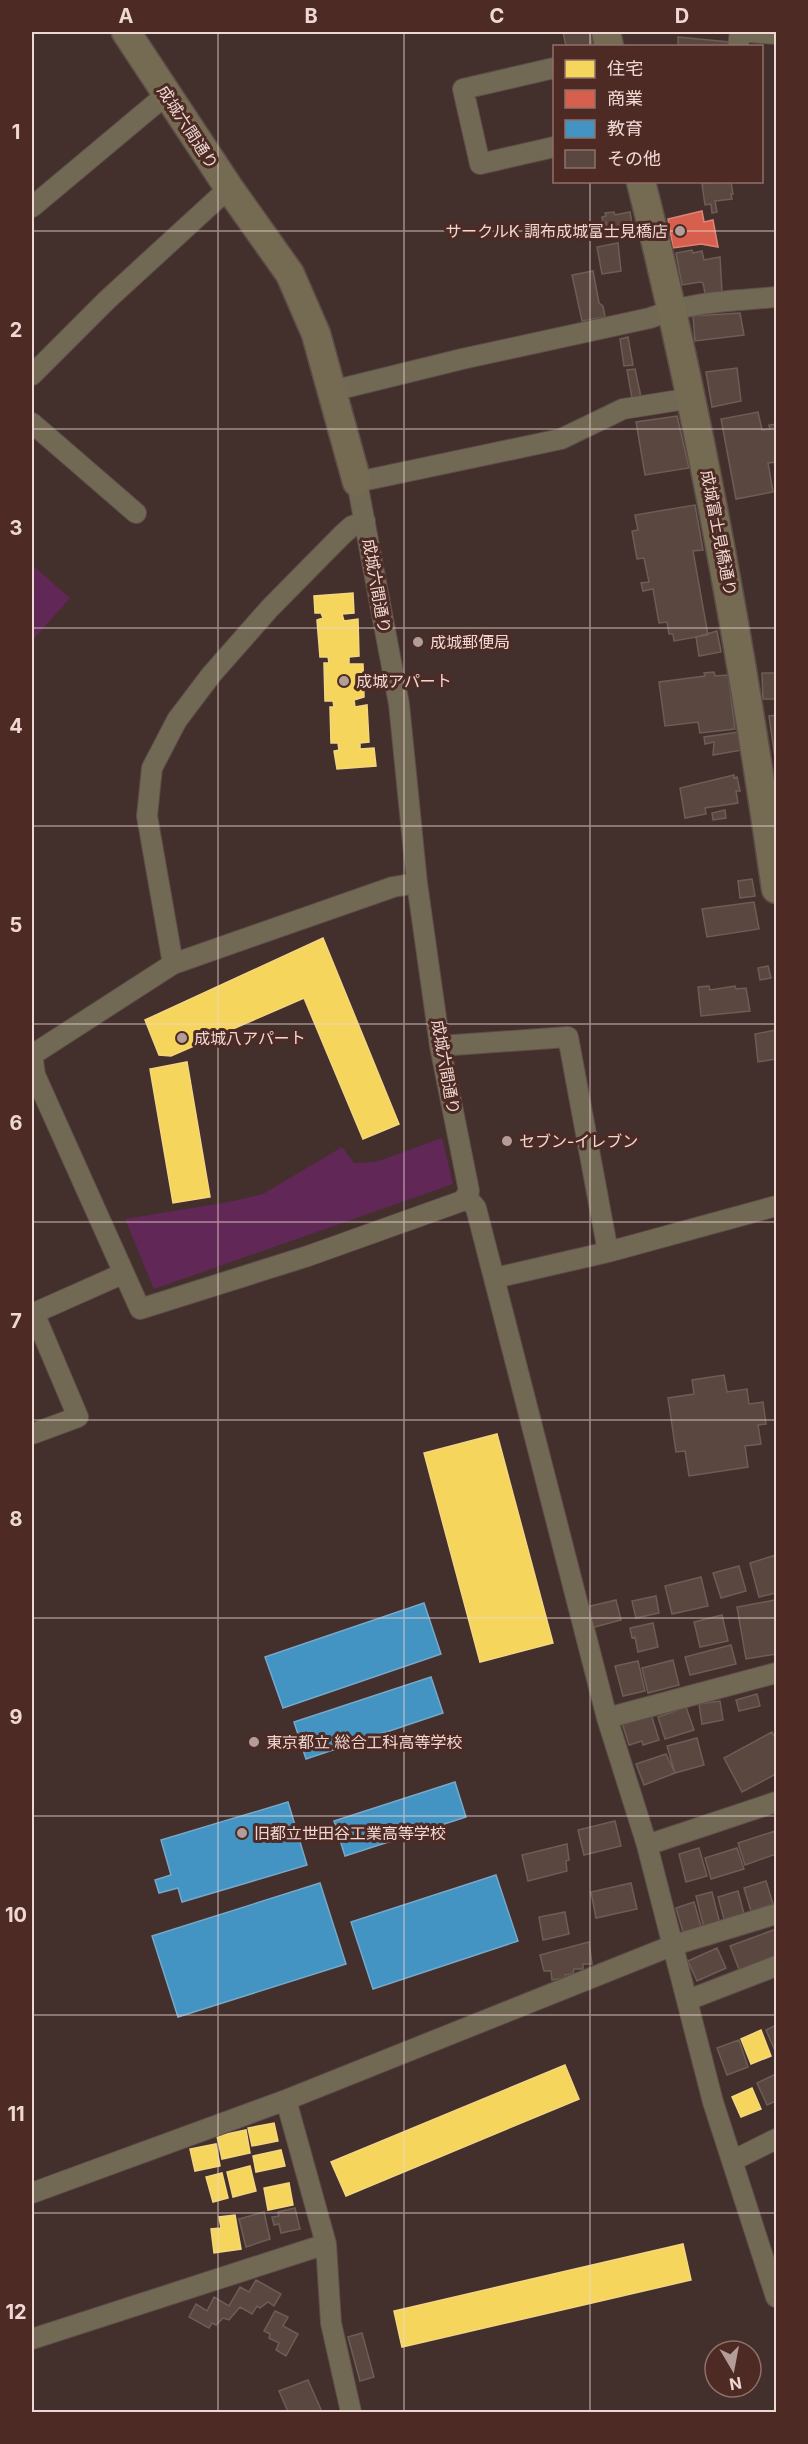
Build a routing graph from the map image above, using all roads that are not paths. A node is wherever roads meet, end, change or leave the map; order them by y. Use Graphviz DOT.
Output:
graph roads {
  1 [pos="126,32"];
  2 [pos="748,32"];
  3 [pos="777,34"];
  4 [pos="553,68"];
  5 [pos="167,94"];
  6 [pos="553,147"];
  7 [pos="642,183"];
  8 [pos="229,188"];
  9 [pos="32,207"];
  10 [pos="777,297"];
  11 [pos="672,309"];
  12 [pos="32,375"];
  13 [pos="332,391"];
  14 [pos="692,398"];
  15 [pos="32,423"];
  16 [pos="357,482"];
  17 [pos="136,513"];
  18 [pos="365,521"];
  19 [pos="769,785"];
  20 [pos="417,884"];
  21 [pos="777,889"];
  22 [pos="173,964"];
  23 [pos="441,1046"];
  24 [pos="32,1054"];
  25 [pos="466,1196"];
  26 [pos="777,1206"];
  27 [pos="608,1252"];
  28 [pos="122,1274"];
  29 [pos="495,1278"];
  30 [pos="33,1314"];
  31 [pos="32,1434"];
  32 [pos="777,1673"];
  33 [pos="607,1718"];
  34 [pos="777,1803"];
  35 [pos="646,1845"];
  36 [pos="777,1914"];
  37 [pos="671,1946"];
  38 [pos="777,1966"];
  39 [pos="688,2000"];
  40 [pos="286,2100"];
  41 [pos="777,2139"];
  42 [pos="734,2160"];
  43 [pos="32,2193"];
  44 [pos="326,2244"];
  45 [pos="777,2297"];
  46 [pos="32,2339"];
  47 [pos="351,2412"];
  1 -- 5 [label="street, 成城六間通り"];
  2 -- 3 [label="street"];
  4 -- 6 [label="street"];
  5 -- 8 [label="street, 成城六間通り"];
  5 -- 9 [label="street"];
  7 -- 11 [label="street, 成城富士見橋通り"];
  8 -- 12 [label="street"];
  8 -- 13 [label="street, 成城六間通り"];
  10 -- 11 [label="street"];
  11 -- 13 [label="street"];
  11 -- 14 [label="street, 成城富士見橋通り"];
  13 -- 16 [label="street, 成城六間通り"];
  14 -- 16 [label="street"];
  14 -- 19 [label="street, 成城富士見橋通り"];
  15 -- 17 [label="street"];
  16 -- 18 [label="street, 成城六間通り"];
  18 -- 20 [label="street, 成城六間通り"];
  18 -- 22 [label="street"];
  19 -- 21 [label="street, 成城富士見橋通り"];
  20 -- 22 [label="street"];
  20 -- 23 [label="street, 成城六間通り"];
  22 -- 24 [label="street"];
  23 -- 25 [label="street, 成城六間通り"];
  23 -- 27 [label="street"];
  24 -- 28 [label="street"];
  25 -- 28 [label="street"];
  25 -- 29 [label="street"];
  26 -- 27 [label="street"];
  27 -- 29 [label="street"];
  28 -- 30 [label="street"];
  29 -- 33 [label="street"];
  30 -- 31 [label="street"];
  32 -- 33 [label="street"];
  33 -- 35 [label="street"];
  34 -- 35 [label="street"];
  35 -- 37 [label="street"];
  36 -- 37 [label="street"];
  37 -- 39 [label="street"];
  37 -- 40 [label="street"];
  38 -- 39 [label="street"];
  39 -- 42 [label="street"];
  40 -- 43 [label="street"];
  40 -- 44 [label="street"];
  41 -- 42 [label="street"];
  42 -- 45 [label="street"];
  44 -- 46 [label="street"];
  44 -- 47 [label="street"];
}
